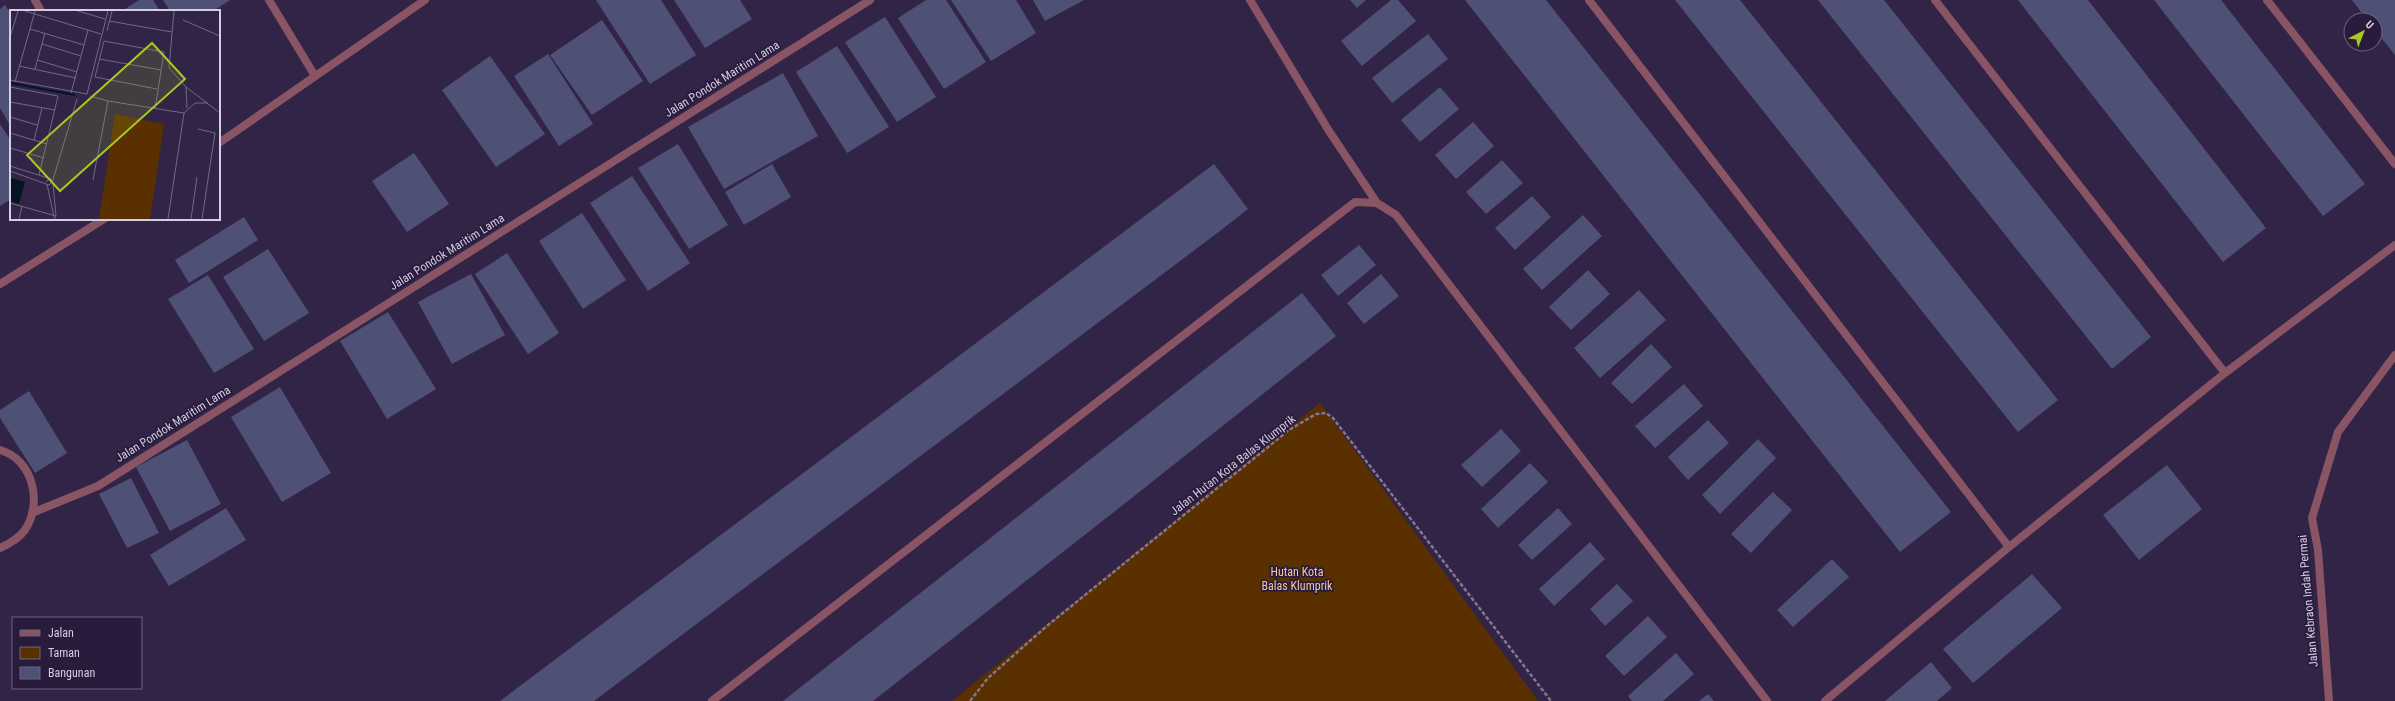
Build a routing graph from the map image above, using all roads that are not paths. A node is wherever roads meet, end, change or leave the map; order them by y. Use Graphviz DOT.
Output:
graph roads {
  1 [pos="35,0"];
  2 [pos="269,0"];
  3 [pos="425,0"];
  4 [pos="870,0"];
  5 [pos="1250,0"];
  6 [pos="1589,0"];
  7 [pos="1935,0"];
  8 [pos="2267,0"];
  9 [pos="40,10"];
  10 [pos="315,76"];
  11 [pos="220,142"];
  12 [pos="2395,164"];
  13 [pos="1377,203"];
  14 [pos="102,220"];
  15 [pos="2395,245"];
  16 [pos="0,284"];
  17 [pos="2395,355"];
  18 [pos="2225,374"];
  19 [pos="1,448"];
  20 [pos="32,513"];
  21 [pos="2009,547"];
  22 [pos="0,548"];
  23 [pos="712,701"];
  24 [pos="1767,701"];
  25 [pos="1825,701"];
  26 [pos="2329,701"];
  1 -- 9 [label="street"];
  2 -- 10 [label="street"];
  3 -- 10 [label="street"];
  4 -- 20 [label="street, Jalan Pondok Maritim Lama"];
  5 -- 13 [label="street"];
  6 -- 21 [label="street"];
  7 -- 18 [label="street"];
  8 -- 12 [label="street"];
  10 -- 11 [label="street"];
  13 -- 23 [label="street"];
  13 -- 24 [label="street"];
  14 -- 16 [label="street"];
  15 -- 18 [label="street"];
  17 -- 26 [label="street, Jalan Kebraon Indah Permai"];
  18 -- 21 [label="street"];
  19 -- 20 [label="street"];
  20 -- 22 [label="street"];
  21 -- 25 [label="street"];
}
